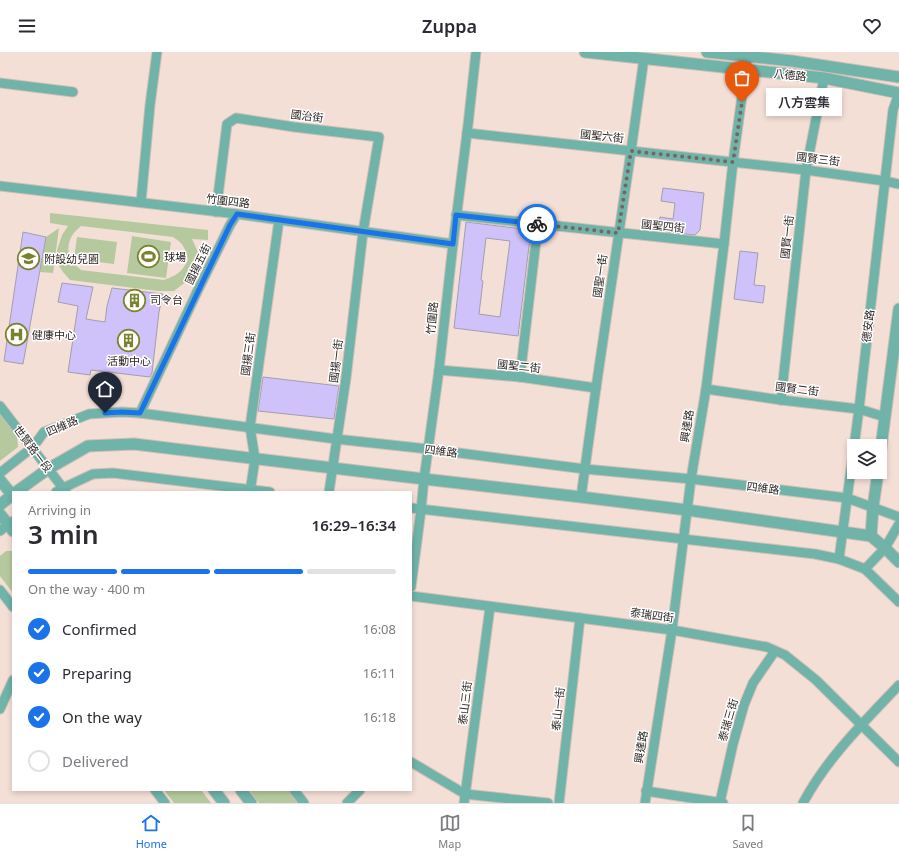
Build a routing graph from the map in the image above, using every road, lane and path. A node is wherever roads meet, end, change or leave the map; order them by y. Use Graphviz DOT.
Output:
graph roads {
  1 [pos="157,52"];
  2 [pos="476,52"];
  3 [pos="585,52"];
  4 [pos="707,52"];
  5 [pos="748,54"];
  6 [pos="644,58"];
  7 [pos="746,70"];
  8 [pos="899,77"];
  9 [pos="824,78"];
  10 [pos="0,84"];
  11 [pos="73,92"];
  12 [pos="899,93"];
  13 [pos="467,133"];
  14 [pos="631,151"];
  15 [pos="733,162"];
  16 [pos="806,170"];
  17 [pos="885,181"];
  18 [pos="899,184"];
  19 [pos="0,186"];
  20 [pos="141,202"];
  21 [pos="216,212"];
  22 [pos="237,214"];
  23 [pos="456,215"];
  24 [pos="279,220"];
  25 [pos="538,224"];
  26 [pos="363,232"];
  27 [pos="618,233"];
  28 [pos="453,244"];
  29 [pos="724,244"];
  30 [pos="899,309"];
  31 [pos="439,370"];
  32 [pos="520,377"];
  33 [pos="596,388"];
  34 [pos="706,389"];
  35 [pos="781,400"];
  36 [pos="0,406"];
  37 [pos="859,409"];
  38 [pos="140,413"];
  39 [pos="885,417"];
  40 [pos="250,427"];
  41 [pos="336,439"];
  42 [pos="882,439"];
  43 [pos="33,447"];
  44 [pos="428,449"];
  45 [pos="255,459"];
  46 [pos="332,468"];
  47 [pos="48,469"];
  48 [pos="585,469"];
  49 [pos="0,473"];
  50 [pos="424,479"];
  51 [pos="691,479"];
  52 [pos="877,479"];
  53 [pos="0,480"];
  54 [pos="17,491"];
  55 [pos="61,491"];
  56 [pos="250,491"];
  57 [pos="329,491"];
  58 [pos="12,493"];
  59 [pos="12,495"];
  60 [pos="581,497"];
  61 [pos="847,498"];
  62 [pos="0,505"];
  63 [pos="873,507"];
  64 [pos="412,508"];
  65 [pos="421,510"];
  66 [pos="687,510"];
  67 [pos="0,514"];
  68 [pos="899,517"];
  69 [pos="899,524"];
  70 [pos="9,527"];
  71 [pos="842,532"];
  72 [pos="871,536"];
  73 [pos="683,539"];
  74 [pos="885,548"];
  75 [pos="838,559"];
  76 [pos="899,562"];
  77 [pos="865,569"];
  78 [pos="412,579"];
  79 [pos="0,590"];
  80 [pos="412,596"];
  81 [pos="899,602"];
  82 [pos="12,606"];
  83 [pos="490,607"];
  84 [pos="580,618"];
  85 [pos="672,630"];
  86 [pos="775,651"];
  87 [pos="12,682"];
  88 [pos="899,685"];
  89 [pos="0,709"];
  90 [pos="861,724"];
  91 [pos="899,762"];
  92 [pos="412,763"];
  93 [pos="156,791"];
  94 [pos="215,791"];
  95 [pos="242,791"];
  96 [pos="295,791"];
  97 [pos="359,791"];
  98 [pos="646,791"];
  99 [pos="465,798"];
  100 [pos="721,802"];
  101 [pos="165,803"];
  102 [pos="224,803"];
  103 [pos="251,803"];
  104 [pos="304,803"];
  105 [pos="347,803"];
  106 [pos="548,803"];
  107 [pos="559,803"];
  108 [pos="645,803"];
  109 [pos="804,803"];
  1 -- 20 [label="street"];
  2 -- 13 [label="street, 竹圍路"];
  3 -- 6 [label="street, 八德路"];
  4 -- 5 [label="street, 八德路"];
  5 -- 7 [label="street, 興達路"];
  5 -- 8 [label="street, 八德路"];
  6 -- 7 [label="street, 八德路"];
  6 -- 14 [label="street, 國聖一街"];
  7 -- 9 [label="street, 八德路"];
  7 -- 15 [label="street, 興達路"];
  9 -- 12 [label="street, 八德路"];
  9 -- 16 [label="street, 國賢一街"];
  10 -- 11 [label="street"];
  12 -- 17 [label="street, 德安路"];
  13 -- 14 [label="street, 國聖六街"];
  13 -- 23 [label="street, 竹圍路"];
  14 -- 15 [label="street, 國聖六街"];
  14 -- 27 [label="street, 國聖一街"];
  15 -- 16 [label="street, 國賢三街"];
  15 -- 29 [label="street, 興達路"];
  16 -- 17 [label="street, 國賢三街"];
  16 -- 35 [label="street, 國賢一街"];
  17 -- 18 [label="street, 國賢三街"];
  17 -- 37 [label="street, 德安路"];
  19 -- 20 [label="street, 竹圍四路"];
  20 -- 21 [label="street, 竹圍四路"];
  21 -- 22 [label="street, 竹圍四路"];
  21 -- 26 [label="street, 國治街"];
  22 -- 24 [label="street, 竹圍四路"];
  22 -- 38 [label="street, 國揚五街"];
  23 -- 25 [label="street, 國聖四街"];
  23 -- 28 [label="street, 竹圍路"];
  24 -- 26 [label="street, 竹圍四路"];
  24 -- 40 [label="street, 國揚三街"];
  25 -- 27 [label="street, 國聖四街"];
  25 -- 32 [label="street"];
  26 -- 28 [label="street, 竹圍四路"];
  26 -- 41 [label="street, 國揚一街"];
  27 -- 29 [label="street, 國聖四街"];
  27 -- 33 [label="street, 國聖一街"];
  28 -- 31 [label="street, 竹圍路"];
  29 -- 34 [label="street, 興達路"];
  30 -- 39 [label="street"];
  31 -- 32 [label="street, 國聖二街"];
  31 -- 44 [label="street, 竹圍路"];
  32 -- 33 [label="street, 國聖二街"];
  33 -- 48 [label="street, 國聖一街"];
  34 -- 35 [label="street, 國賢二街"];
  34 -- 51 [label="street, 興達路"];
  35 -- 37 [label="street, 國賢二街"];
  36 -- 43 [label="street, 世賢路一段"];
  37 -- 39 [label="street, 國賢二街"];
  37 -- 61 [label="street, 德安路"];
  38 -- 40 [label="street, 四維路"];
  38 -- 43 [label="street, 四維路"];
  39 -- 42 [label="street"];
  40 -- 41 [label="street, 四維路"];
  40 -- 45 [label="street, 國揚三街"];
  41 -- 44 [label="street, 四維路"];
  41 -- 46 [label="street, 國揚一街"];
  43 -- 47 [label="street, 世賢路一段"];
  43 -- 49 [label="street, 四維路"];
  44 -- 48 [label="street, 四維路"];
  44 -- 50 [label="street, 竹圍路"];
  45 -- 46 [label="street"];
  45 -- 47 [label="street"];
  45 -- 56 [label="street, 國揚三街"];
  46 -- 50 [label="street"];
  46 -- 57 [label="street, 國揚一街"];
  47 -- 54 [label="street"];
  47 -- 55 [label="street, 世賢路一段"];
  48 -- 51 [label="street, 四維路"];
  48 -- 60 [label="street, 國聖一街"];
  50 -- 60 [label="street"];
  50 -- 65 [label="street, 竹圍路"];
  51 -- 61 [label="street, 四維路"];
  51 -- 66 [label="street, 興達路"];
  52 -- 63 [label="street"];
  53 -- 58 [label="street"];
  55 -- 56 [label="street"];
  59 -- 62 [label="street"];
  60 -- 66 [label="street"];
  61 -- 63 [label="street, 四維路"];
  61 -- 71 [label="street, 德安路"];
  63 -- 68 [label="street, 四維路"];
  63 -- 72 [label="street"];
  64 -- 65 [label="street"];
  65 -- 73 [label="street"];
  65 -- 78 [label="street, 竹圍路"];
  66 -- 71 [label="street"];
  66 -- 73 [label="street, 興達路"];
  67 -- 70 [label="street"];
  69 -- 74 [label="street"];
  71 -- 72 [label="street"];
  71 -- 75 [label="street, 德安路"];
  72 -- 74 [label="street"];
  73 -- 75 [label="street"];
  73 -- 85 [label="street, 興達路"];
  74 -- 76 [label="street"];
  74 -- 77 [label="street"];
  75 -- 77 [label="street"];
  77 -- 81 [label="street"];
  79 -- 82 [label="street"];
  80 -- 83 [label="street, 泰瑞四街"];
  83 -- 84 [label="street, 泰瑞四街"];
  83 -- 99 [label="street, 泰山三街"];
  84 -- 85 [label="street, 泰瑞四街"];
  84 -- 107 [label="street, 泰山一街"];
  85 -- 86 [label="street, 泰瑞四街"];
  85 -- 98 [label="street, 興達路"];
  86 -- 90 [label="street, 泰瑞四街"];
  86 -- 100 [label="street, 泰瑞三街"];
  87 -- 89 [label="street"];
  88 -- 90 [label="street"];
  90 -- 91 [label="street, 泰瑞四街"];
  90 -- 109 [label="street"];
  92 -- 99 [label="street"];
  93 -- 101 [label="street"];
  94 -- 102 [label="street"];
  95 -- 103 [label="street"];
  96 -- 104 [label="street"];
  97 -- 105 [label="street"];
  98 -- 100 [label="street"];
  98 -- 108 [label="street, 興達路"];
  99 -- 106 [label="street"];
}
